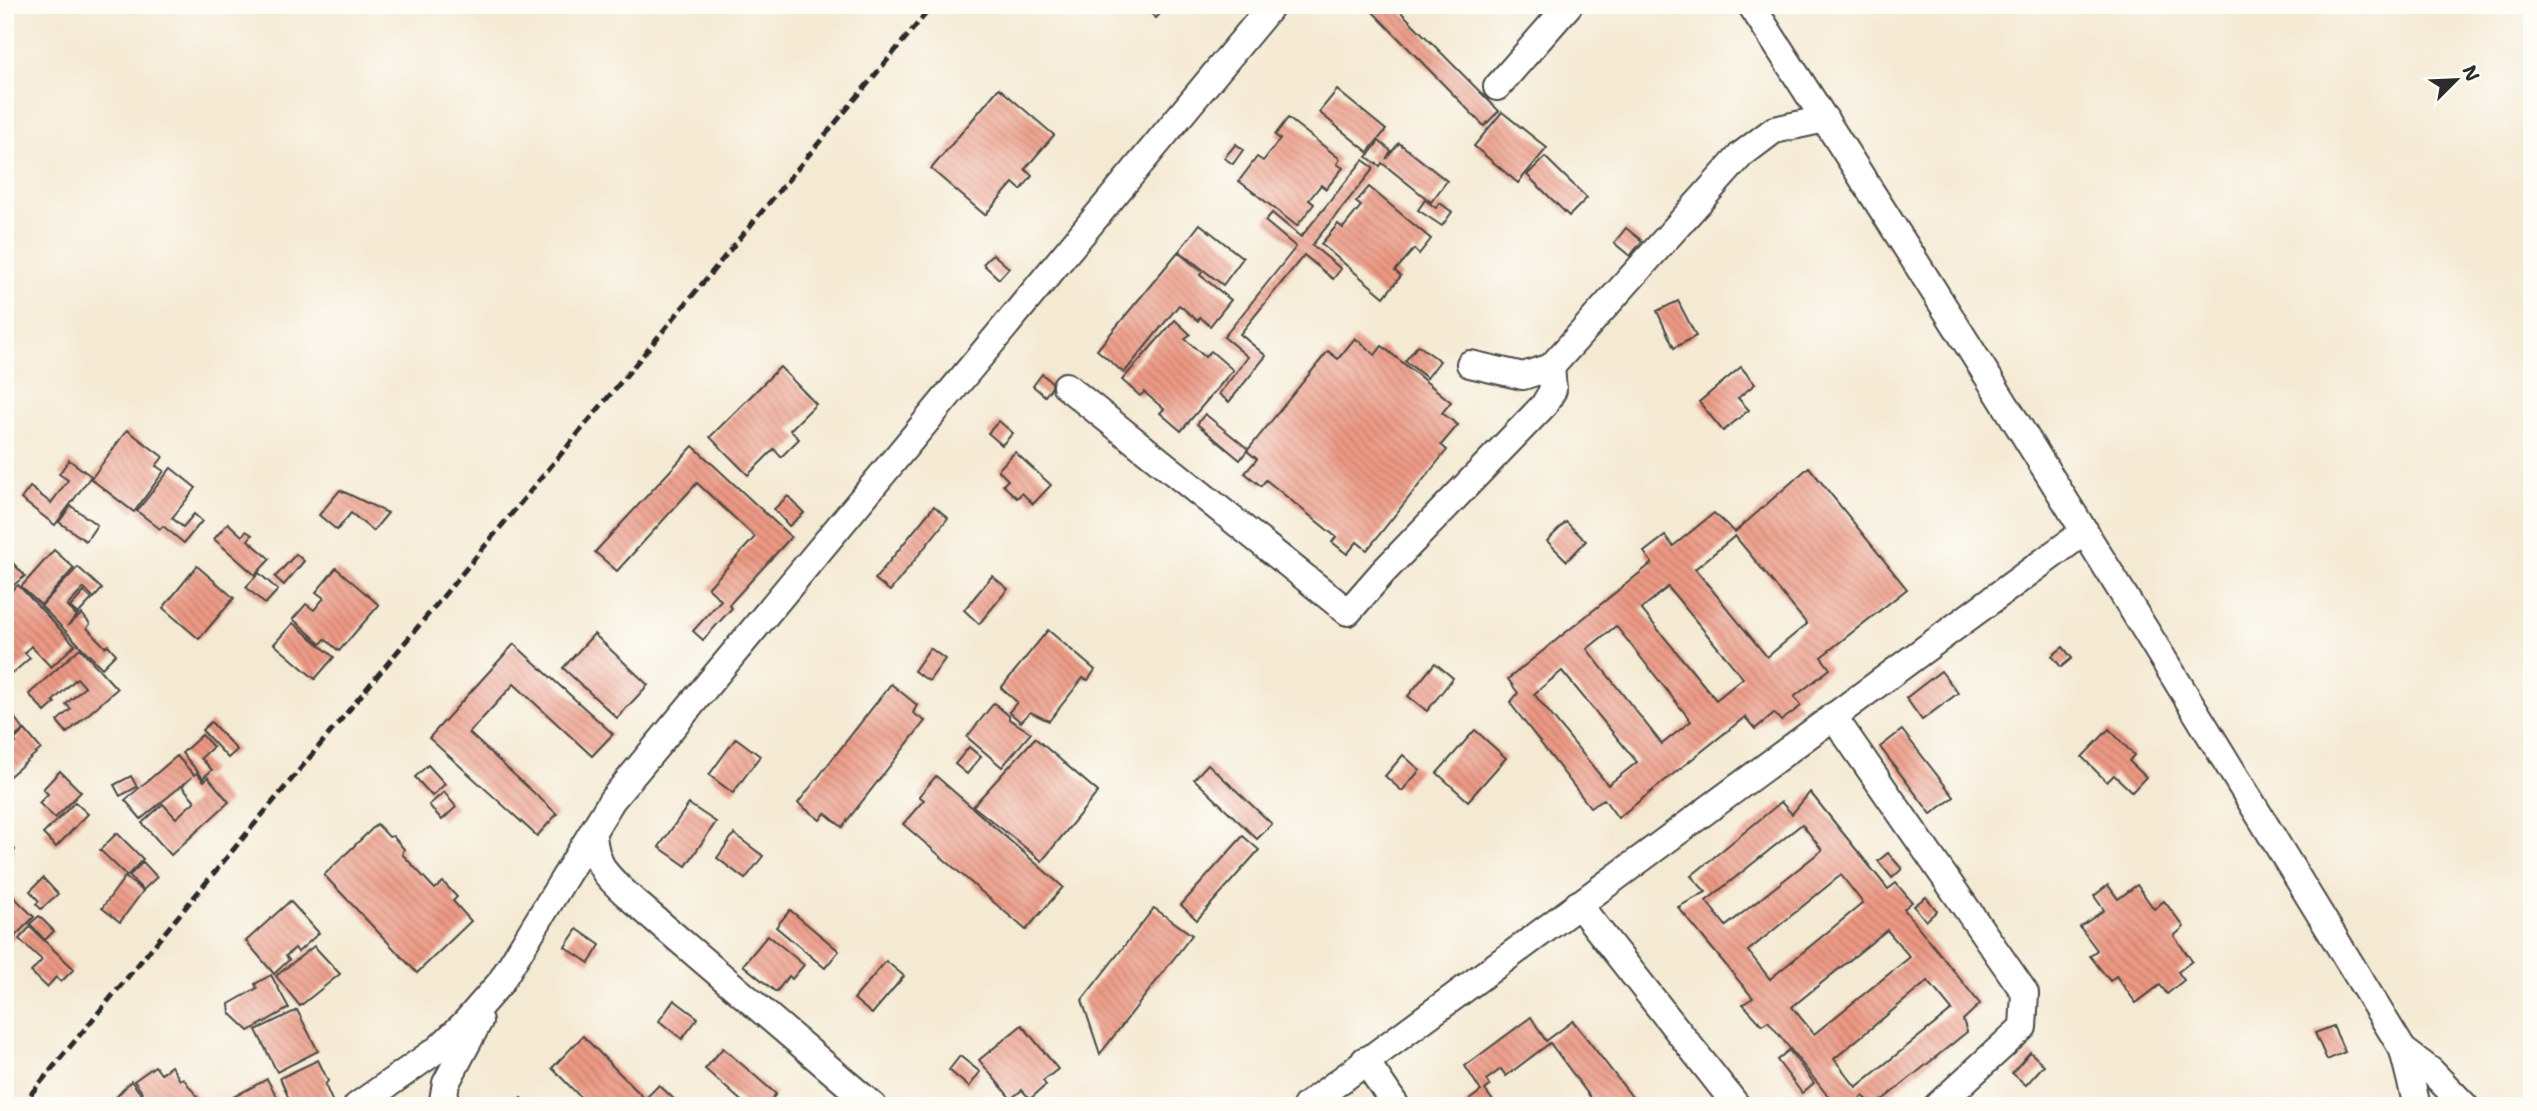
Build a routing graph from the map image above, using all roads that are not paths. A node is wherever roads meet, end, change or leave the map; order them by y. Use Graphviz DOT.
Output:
graph roads {
  1 [pos="1272,5"];
  2 [pos="1569,5"];
  3 [pos="1751,5"];
  4 [pos="1497,87"];
  5 [pos="1825,118"];
  6 [pos="1469,364"];
  7 [pos="1551,367"];
  8 [pos="1066,386"];
  9 [pos="2085,531"];
  10 [pos="1833,716"];
  11 [pos="593,835"];
  12 [pos="1578,904"];
  13 [pos="500,982"];
  14 [pos="2403,1051"];
  15 [pos="1366,1060"];
  16 [pos="358,1106"];
  17 [pos="442,1106"];
  18 [pos="873,1106"];
  19 [pos="1306,1106"];
  20 [pos="1396,1106"];
  21 [pos="1737,1106"];
  22 [pos="1937,1106"];
  23 [pos="2417,1106"];
  24 [pos="2465,1106"];
  1 -- 11 [label="street"];
  2 -- 4 [label="street"];
  3 -- 5 [label="street"];
  5 -- 7 [label="street"];
  5 -- 9 [label="street"];
  6 -- 7 [label="street"];
  7 -- 8 [label="street"];
  9 -- 10 [label="street"];
  9 -- 14 [label="street"];
  10 -- 12 [label="street"];
  10 -- 22 [label="street"];
  11 -- 13 [label="street"];
  11 -- 18 [label="street"];
  12 -- 15 [label="street"];
  12 -- 21 [label="street"];
  13 -- 16 [label="street"];
  13 -- 17 [label="street"];
  14 -- 23 [label="street"];
  14 -- 24 [label="street"];
  15 -- 19 [label="street"];
  15 -- 20 [label="street"];
}
